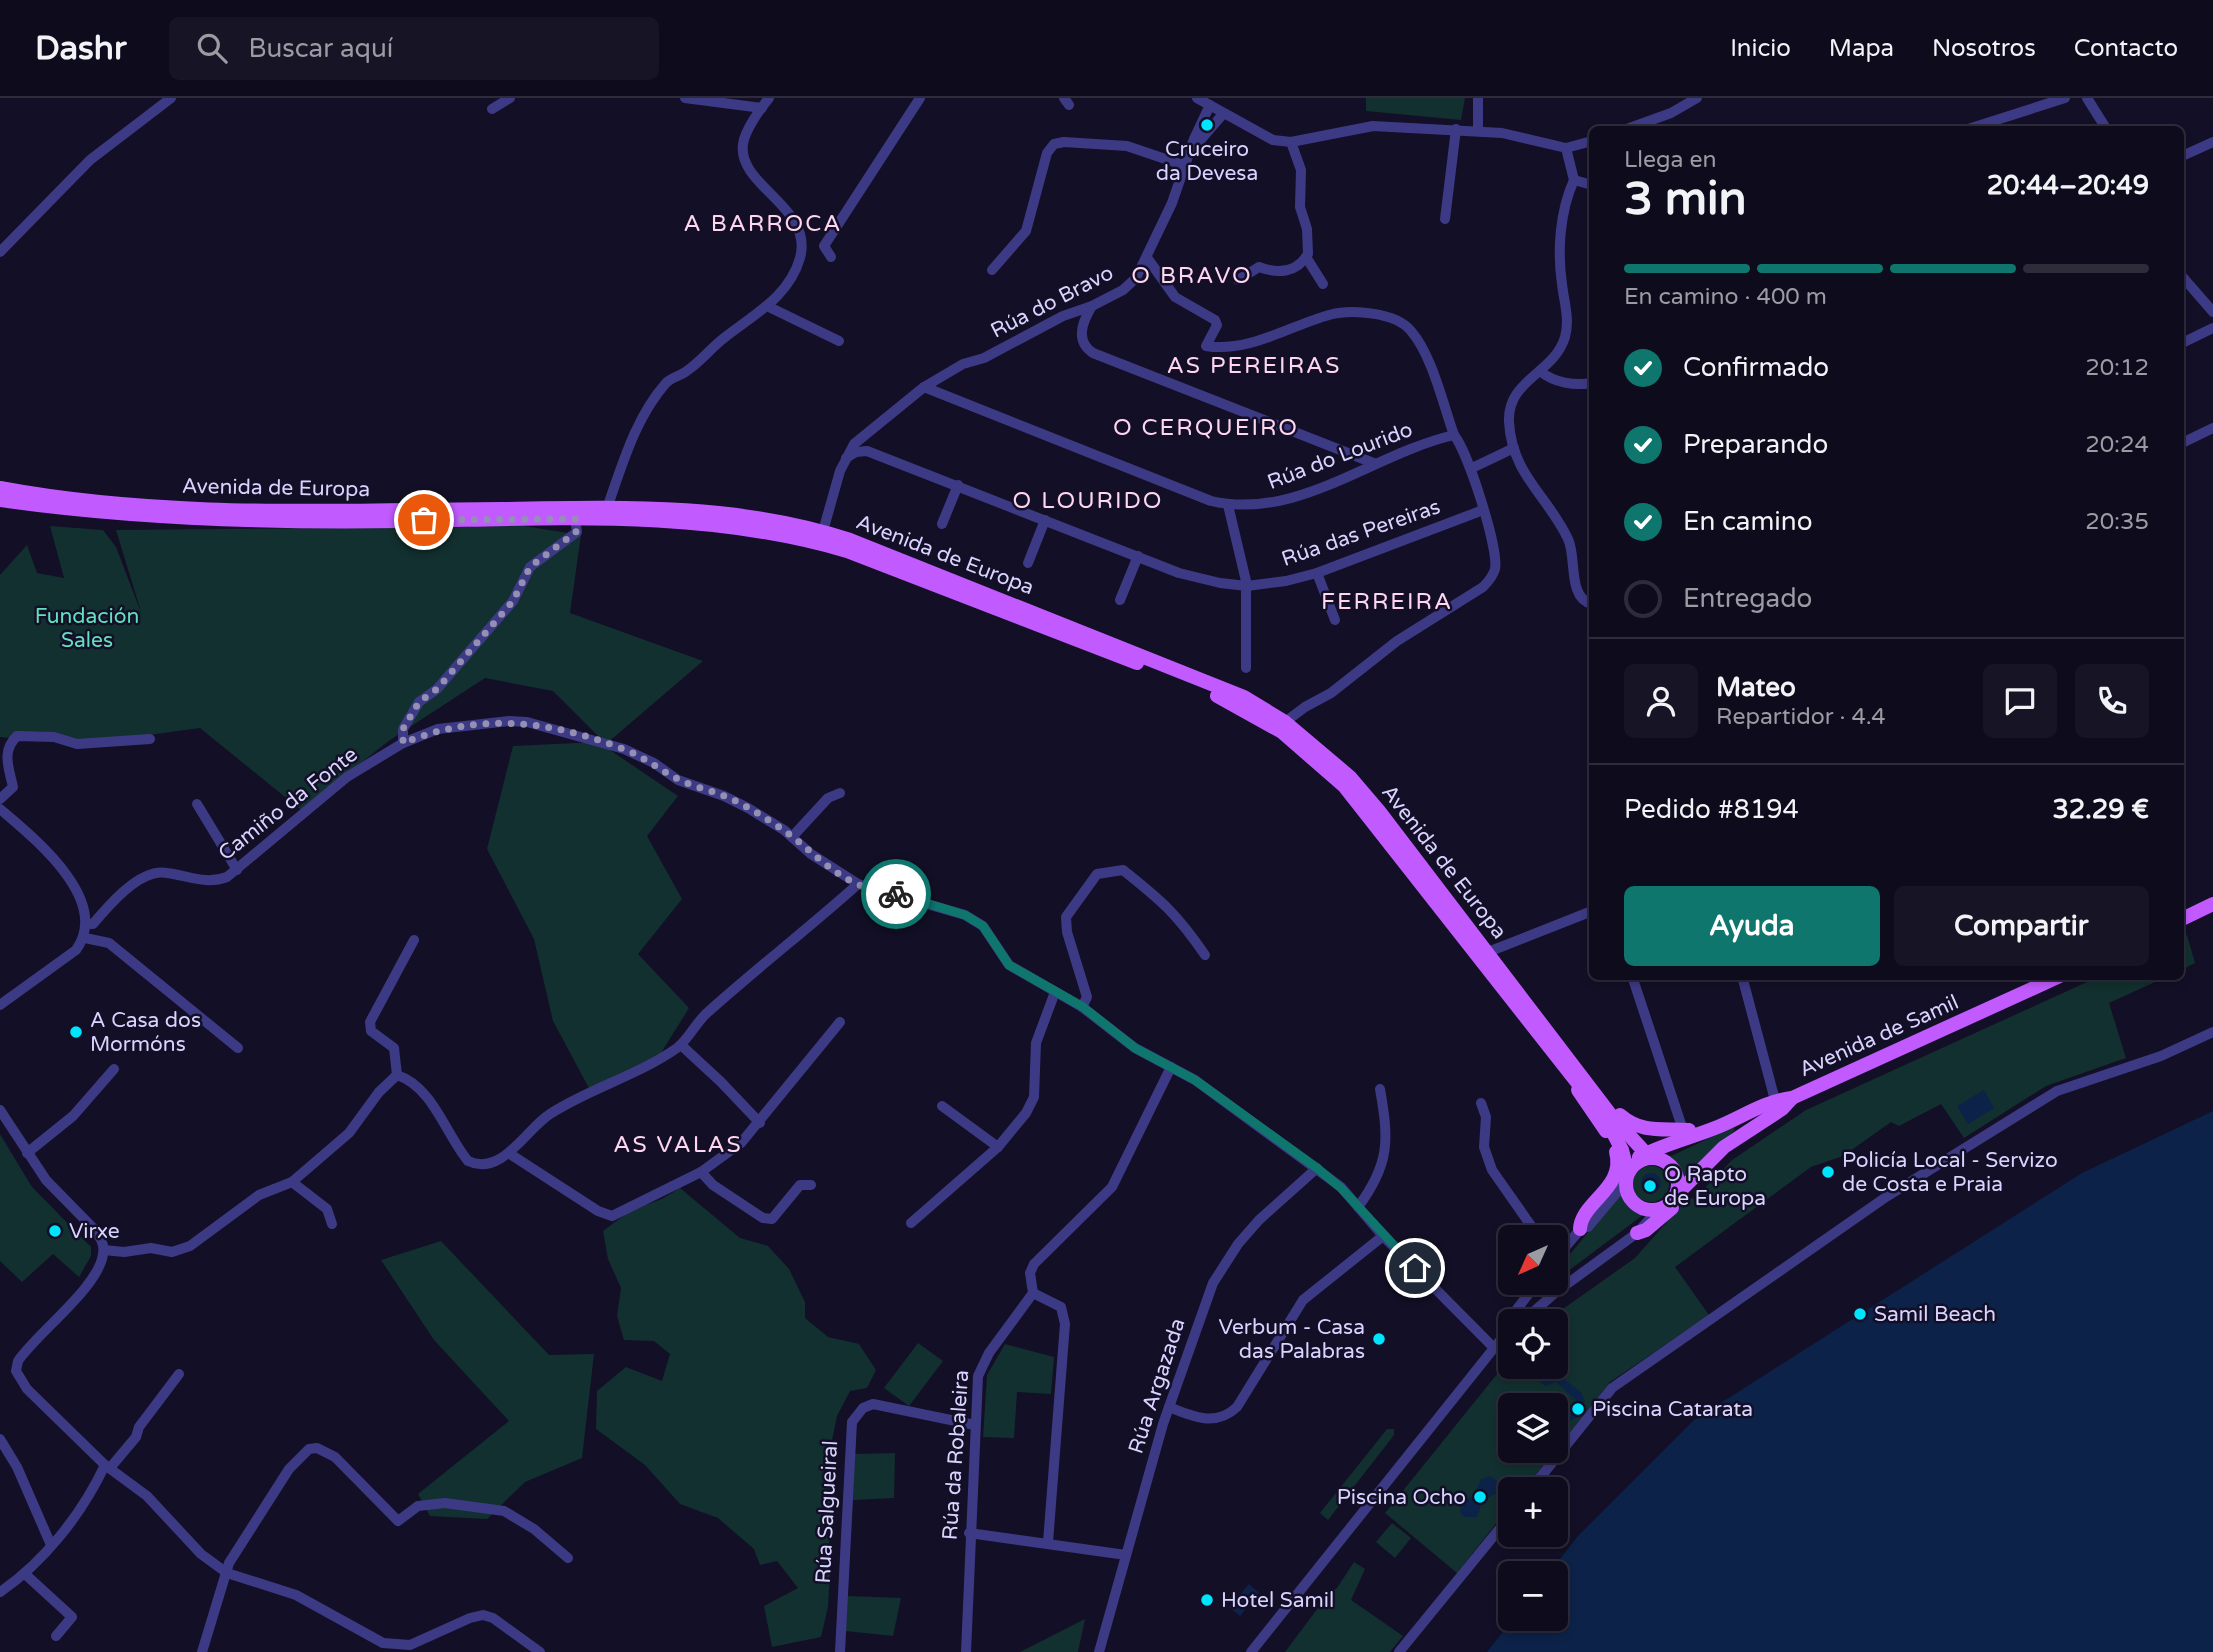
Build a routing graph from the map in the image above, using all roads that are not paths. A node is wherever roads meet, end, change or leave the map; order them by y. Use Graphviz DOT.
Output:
graph roads {
  1 [pos="171,98"];
  2 [pos="510,98"];
  3 [pos="685,98"];
  4 [pos="769,98"];
  5 [pos="919,98"];
  6 [pos="1198,98"];
  7 [pos="1478,98"];
  8 [pos="1697,98"];
  9 [pos="2065,98"];
  10 [pos="2087,98"];
  11 [pos="1210,106"];
  12 [pos="762,108"];
  13 [pos="492,109"];
  14 [pos="1223,114"];
  15 [pos="1635,126"];
  16 [pos="1978,126"];
  17 [pos="2104,126"];
  18 [pos="1455,129"];
  19 [pos="1478,130"];
  20 [pos="1291,142"];
  21 [pos="1589,142"];
  22 [pos="2213,142"];
  23 [pos="1566,148"];
  24 [pos="1191,151"];
  25 [pos="2184,155"];
  26 [pos="1186,166"];
  27 [pos="1574,180"];
  28 [pos="1589,185"];
  29 [pos="1445,219"];
  30 [pos="0,252"];
  31 [pos="831,257"];
  32 [pos="1306,257"];
  33 [pos="1148,259"];
  34 [pos="992,270"];
  35 [pos="2184,279"];
  36 [pos="1238,280"];
  37 [pos="1323,284"];
  38 [pos="767,306"];
  39 [pos="1092,306"];
  40 [pos="2213,312"];
  41 [pos="1063,316"];
  42 [pos="2213,328"];
  43 [pos="1081,332"];
  44 [pos="839,341"];
  45 [pos="2184,342"];
  46 [pos="1540,371"];
  47 [pos="1589,383"];
  48 [pos="924,387"];
  49 [pos="2213,428"];
  50 [pos="868,433"];
  51 [pos="1454,435"];
  52 [pos="2184,442"];
  53 [pos="1514,448"];
  54 [pos="867,451"];
  55 [pos="846,458"];
  56 [pos="1377,464"];
  57 [pos="1472,468"];
  58 [pos="958,485"];
  59 [pos="0,488"];
  60 [pos="0,500"];
  61 [pos="1228,505"];
  62 [pos="607,508"];
  63 [pos="1483,510"];
  64 [pos="575,519"];
  65 [pos="1045,520"];
  66 [pos="942,524"];
  67 [pos="823,531"];
  68 [pos="1138,556"];
  69 [pos="1028,564"];
  70 [pos="1317,573"];
  71 [pos="1247,586"];
  72 [pos="1120,600"];
  73 [pos="1589,602"];
  74 [pos="1335,621"];
  75 [pos="1247,668"];
  76 [pos="1286,722"];
  77 [pos="150,739"];
  78 [pos="403,743"];
  79 [pos="840,793"];
  80 [pos="0,799"];
  81 [pos="197,804"];
  82 [pos="0,809"];
  83 [pos="792,837"];
  84 [pos="237,870"];
  85 [pos="858,884"];
  86 [pos="2213,904"];
  87 [pos="1589,912"];
  88 [pos="2184,918"];
  89 [pos="87,925"];
  90 [pos="85,938"];
  91 [pos="414,940"];
  92 [pos="1488,952"];
  93 [pos="1205,955"];
  94 [pos="1633,980"];
  95 [pos="1743,980"];
  96 [pos="2051,980"];
  97 [pos="1055,992"];
  98 [pos="0,1005"];
  99 [pos="1083,1007"];
  100 [pos="841,1022"];
  101 [pos="2213,1032"];
  102 [pos="681,1045"];
  103 [pos="239,1048"];
  104 [pos="1171,1067"];
  105 [pos="114,1069"];
  106 [pos="397,1075"];
  107 [pos="1577,1076"];
  108 [pos="1380,1089"];
  109 [pos="1792,1098"];
  110 [pos="1775,1100"];
  111 [pos="1481,1103"];
  112 [pos="942,1106"];
  113 [pos="0,1110"];
  114 [pos="760,1124"];
  115 [pos="1683,1130"];
  116 [pos="1704,1132"];
  117 [pos="1732,1144"];
  118 [pos="998,1147"];
  119 [pos="27,1153"];
  120 [pos="510,1154"];
  121 [pos="1651,1157"];
  122 [pos="1317,1168"];
  123 [pos="701,1172"];
  124 [pos="1627,1174"];
  125 [pos="292,1182"];
  126 [pos="811,1185"];
  127 [pos="1675,1196"];
  128 [pos="1358,1207"];
  129 [pos="1659,1209"];
  130 [pos="911,1223"];
  131 [pos="332,1224"];
  132 [pos="1531,1225"];
  133 [pos="1580,1229"];
  134 [pos="1637,1233"];
  135 [pos="1383,1236"];
  136 [pos="1568,1243"];
  137 [pos="104,1250"];
  138 [pos="1033,1293"];
  139 [pos="1528,1295"];
  140 [pos="1517,1309"];
  141 [pos="1537,1309"];
  142 [pos="1498,1343"];
  143 [pos="1494,1348"];
  144 [pos="179,1374"];
  145 [pos="1169,1407"];
  146 [pos="975,1425"];
  147 [pos="0,1439"];
  148 [pos="107,1467"];
  149 [pos="1541,1477"];
  150 [pos="1498,1531"];
  151 [pos="969,1533"];
  152 [pos="1048,1542"];
  153 [pos="51,1545"];
  154 [pos="1126,1555"];
  155 [pos="568,1558"];
  156 [pos="227,1573"];
  157 [pos="25,1574"];
  158 [pos="0,1592"];
  159 [pos="56,1636"];
  160 [pos="380,1647"];
  161 [pos="202,1652"];
  162 [pos="540,1652"];
  163 [pos="840,1652"];
  164 [pos="966,1652"];
  165 [pos="1099,1652"];
  166 [pos="1251,1652"];
  167 [pos="1399,1652"];
  1 -- 30 [label="street"];
  2 -- 13 [label="street"];
  3 -- 12 [label="street"];
  4 -- 12 [label="street"];
  5 -- 31 [label="street"];
  6 -- 11 [label="street"];
  7 -- 19 [label="street"];
  8 -- 15 [label="street"];
  9 -- 16 [label="street"];
  10 -- 17 [label="street"];
  11 -- 14 [label="street"];
  11 -- 24 [label="street, Rúa do Bravo"];
  12 -- 38 [label="street"];
  14 -- 20 [label="street"];
  14 -- 24 [label="street, Rúa do Bravo"];
  18 -- 19 [label="street"];
  18 -- 20 [label="street"];
  18 -- 29 [label="street"];
  19 -- 23 [label="street"];
  20 -- 32 [label="street"];
  21 -- 23 [label="street"];
  22 -- 25 [label="street"];
  23 -- 27 [label="street"];
  24 -- 26 [label="street, Rúa do Bravo"];
  26 -- 33 [label="street, Rúa do Bravo"];
  26 -- 34 [label="street"];
  27 -- 28 [label="street"];
  27 -- 46 [label="street"];
  32 -- 36 [label="street"];
  32 -- 37 [label="street"];
  33 -- 39 [label="street, Rúa do Bravo"];
  33 -- 51 [label="street"];
  35 -- 40 [label="street"];
  38 -- 44 [label="street"];
  38 -- 62 [label="street"];
  39 -- 41 [label="street, Rúa do Bravo"];
  39 -- 43 [label="street"];
  41 -- 43 [label="street"];
  41 -- 48 [label="street, Rúa do Bravo"];
  42 -- 45 [label="street"];
  43 -- 56 [label="street"];
  46 -- 47 [label="street"];
  46 -- 53 [label="street"];
  48 -- 50 [label="street, Rúa do Bravo"];
  48 -- 61 [label="street, Rúa do Lourido"];
  49 -- 52 [label="street"];
  50 -- 54 [label="street"];
  50 -- 55 [label="street, Rúa do Bravo"];
  51 -- 56 [label="street, Rúa do Lourido"];
  51 -- 57 [label="street"];
  53 -- 57 [label="street"];
  53 -- 73 [label="street"];
  54 -- 55 [label="street"];
  54 -- 58 [label="street, Rúa das Pereiras"];
  55 -- 67 [label="street, Rúa do Bravo"];
  56 -- 61 [label="street, Rúa do Lourido"];
  57 -- 63 [label="street"];
  58 -- 65 [label="street, Rúa das Pereiras"];
  58 -- 66 [label="street"];
  59 -- 62 [label="main road, Avenida de Europa"];
  60 -- 64 [label="main road, Avenida de Europa"];
  61 -- 71 [label="street"];
  62 -- 67 [label="main road, Avenida de Europa"];
  63 -- 70 [label="street, Rúa das Pereiras"];
  63 -- 76 [label="street"];
  64 -- 78 [label="street"];
  64 -- 107 [label="main road, Avenida de Europa"];
  65 -- 68 [label="street, Rúa das Pereiras"];
  65 -- 69 [label="street"];
  67 -- 76 [label="main road, Avenida de Europa"];
  68 -- 71 [label="street, Rúa das Pereiras"];
  68 -- 72 [label="street"];
  70 -- 71 [label="street, Rúa das Pereiras"];
  70 -- 74 [label="street"];
  71 -- 75 [label="street"];
  76 -- 92 [label="main road, Avenida de Europa"];
  77 -- 80 [label="street"];
  78 -- 83 [label="street, Camiño da Fonte"];
  78 -- 84 [label="street, Camiño da Fonte"];
  79 -- 83 [label="street"];
  81 -- 84 [label="street"];
  82 -- 89 [label="street"];
  83 -- 85 [label="street, Camiño da Fonte"];
  84 -- 89 [label="street, Camiño da Fonte"];
  85 -- 97 [label="street, Camiño da Fonte"];
  85 -- 102 [label="street"];
  86 -- 88 [label="main road"];
  87 -- 92 [label="street"];
  89 -- 90 [label="street"];
  90 -- 98 [label="street"];
  90 -- 103 [label="street"];
  91 -- 106 [label="street"];
  92 -- 107 [label="main road, Avenida de Europa"];
  93 -- 99 [label="street"];
  94 -- 115 [label="street"];
  95 -- 110 [label="street"];
  96 -- 109 [label="main road, Avenida de Samil"];
  97 -- 99 [label="street, Camiño da Fonte"];
  97 -- 118 [label="street"];
  99 -- 104 [label="street, Camiño da Fonte"];
  100 -- 114 [label="street"];
  101 -- 149 [label="street"];
  102 -- 114 [label="street"];
  102 -- 120 [label="street"];
  104 -- 122 [label="street, Camiño da Fonte"];
  104 -- 138 [label="street"];
  105 -- 119 [label="street"];
  106 -- 120 [label="street"];
  106 -- 125 [label="street"];
  107 -- 115 [label="main road"];
  107 -- 121 [label="main road, Avenida de Europa"];
  107 -- 124 [label="main road, Avenida de Europa"];
  107 -- 133 [label="main road"];
  108 -- 128 [label="street"];
  109 -- 110 [label="main road, Avenida de Samil"];
  109 -- 117 [label="main road, Avenida de Samil"];
  110 -- 116 [label="main road, Avenida de Samil"];
  111 -- 132 [label="street"];
  112 -- 118 [label="street"];
  113 -- 119 [label="street"];
  114 -- 123 [label="street"];
  115 -- 116 [label="main road"];
  116 -- 121 [label="main road, Avenida de Samil"];
  117 -- 127 [label="main road, Avenida de Samil"];
  117 -- 134 [label="main road, Avenida de Samil"];
  118 -- 130 [label="street"];
  119 -- 137 [label="street"];
  120 -- 123 [label="street"];
  121 -- 124 [label="main road, Avenida de Samil"];
  121 -- 127 [label="main road"];
  122 -- 128 [label="street, Camiño da Fonte"];
  122 -- 145 [label="street, Rúa Argazada"];
  123 -- 126 [label="street"];
  124 -- 129 [label="main road"];
  124 -- 133 [label="street, Avenida de Samil"];
  124 -- 133 [label="street, Avenida de Samil"];
  125 -- 131 [label="street"];
  125 -- 137 [label="street"];
  127 -- 129 [label="main road"];
  128 -- 135 [label="street, Camiño da Fonte"];
  129 -- 134 [label="street, Avenida de Samil"];
  133 -- 136 [label="street, Avenida de Samil"];
  134 -- 141 [label="street, Avenida de Samil"];
  135 -- 143 [label="street, Camiño da Fonte"];
  135 -- 145 [label="street"];
  137 -- 148 [label="street"];
  138 -- 146 [label="street, Rúa da Robaleira"];
  138 -- 152 [label="street"];
  139 -- 140 [label="street"];
  142 -- 143 [label="street"];
  143 -- 166 [label="street"];
  144 -- 148 [label="street"];
  145 -- 154 [label="street, Rúa Argazada"];
  146 -- 151 [label="street, Rúa da Robaleira"];
  146 -- 163 [label="street, Rúa Salgueiral"];
  147 -- 153 [label="street"];
  148 -- 153 [label="street"];
  148 -- 156 [label="street"];
  150 -- 167 [label="street"];
  151 -- 152 [label="street"];
  151 -- 164 [label="street, Rúa da Robaleira"];
  152 -- 154 [label="street"];
  153 -- 157 [label="street"];
  154 -- 165 [label="street, Rúa Argazada"];
  155 -- 156 [label="street"];
  156 -- 160 [label="street"];
  156 -- 161 [label="street"];
  157 -- 158 [label="street"];
  157 -- 159 [label="street"];
  160 -- 162 [label="street"];
}
